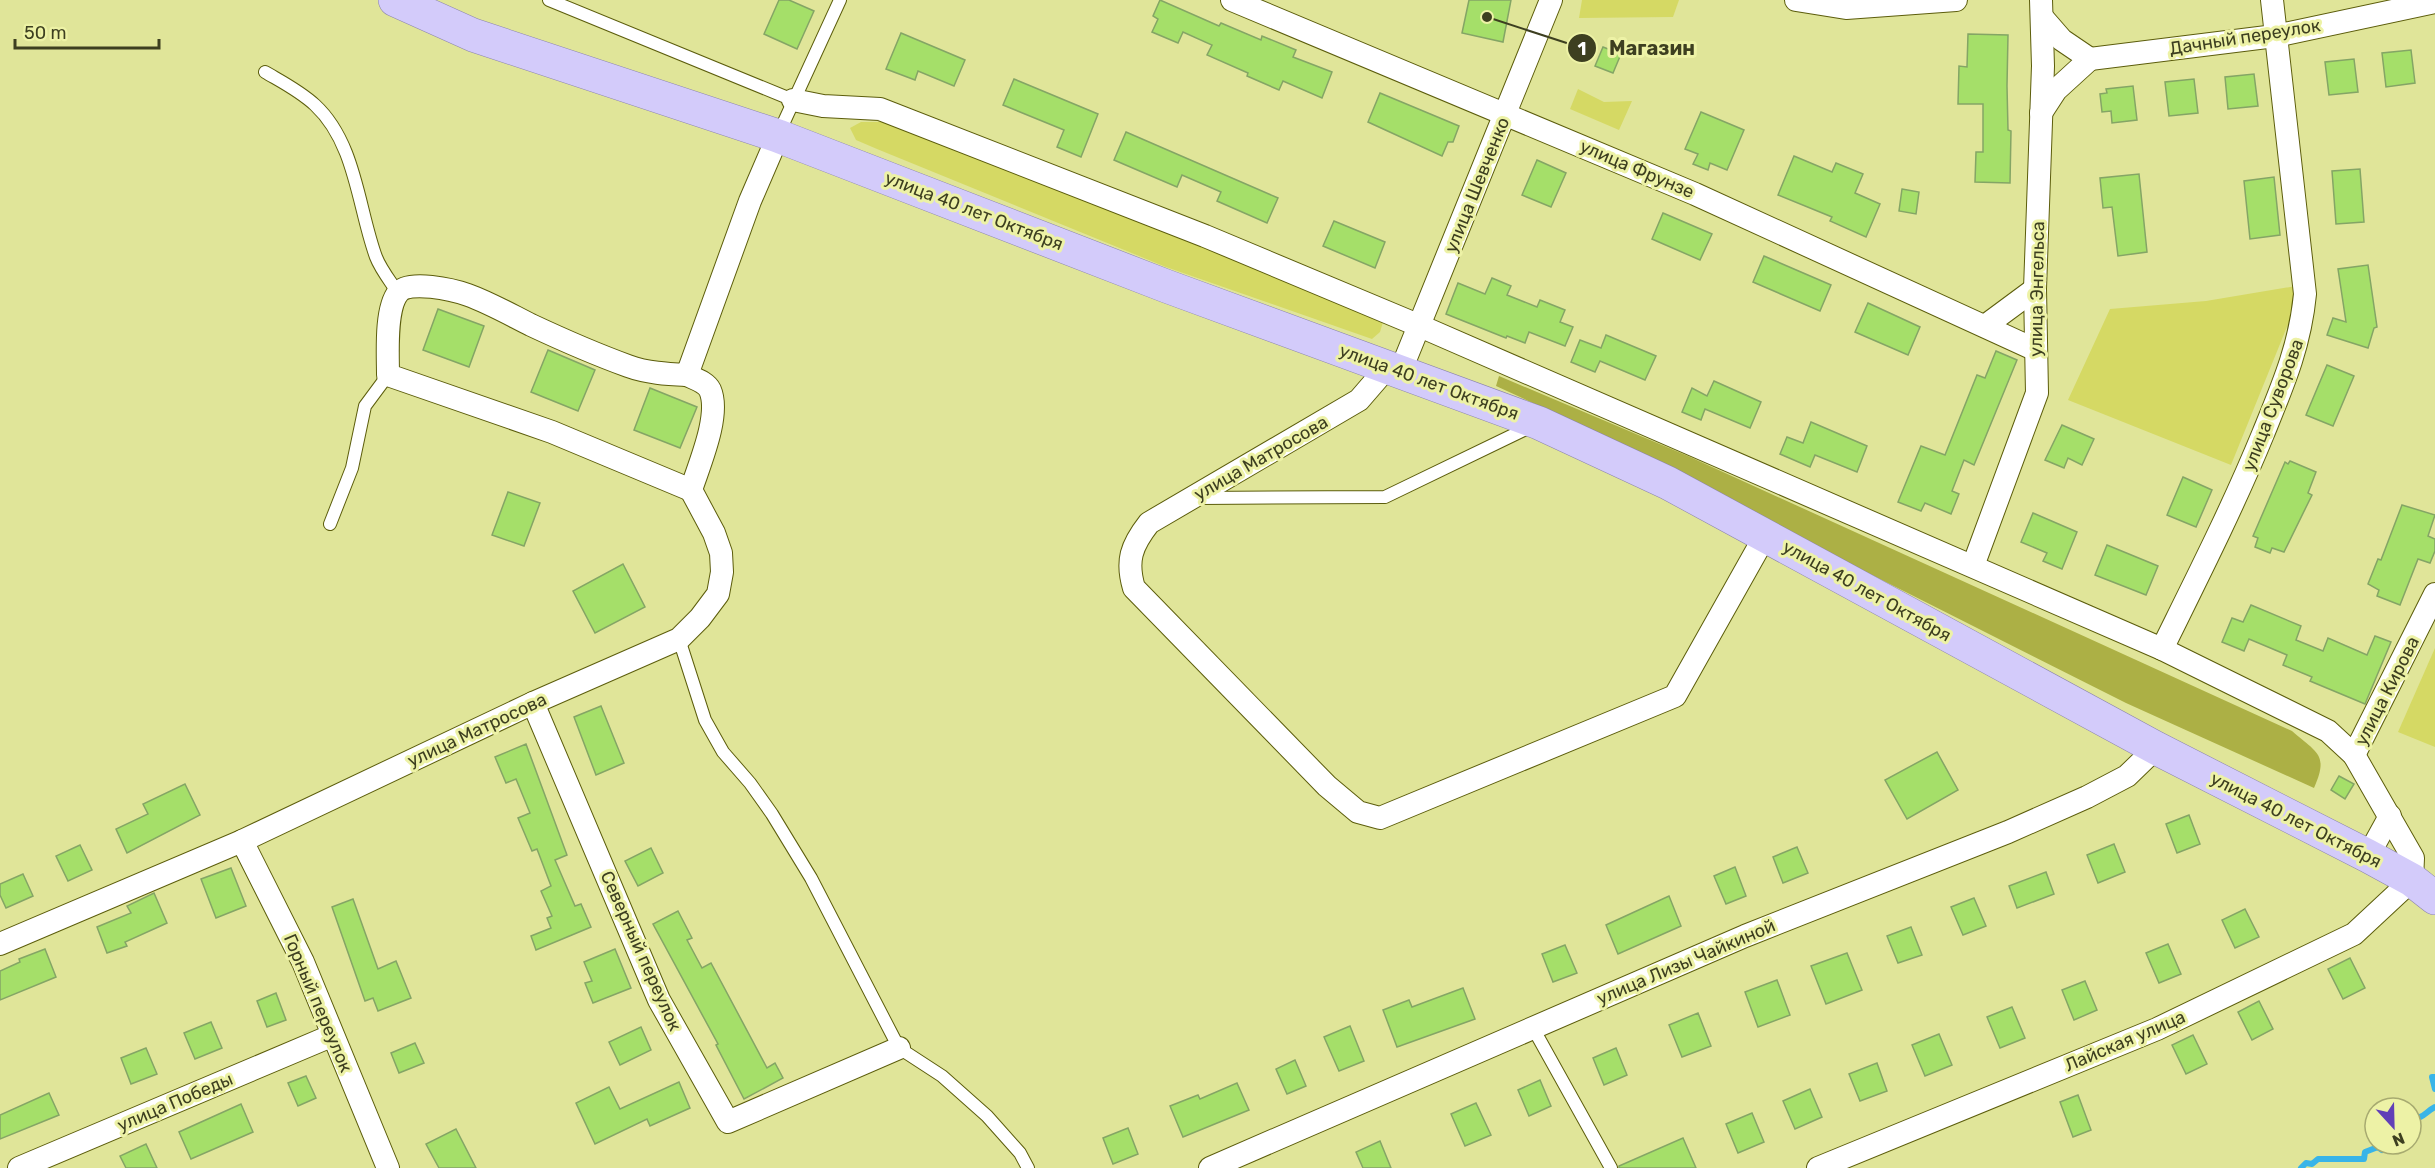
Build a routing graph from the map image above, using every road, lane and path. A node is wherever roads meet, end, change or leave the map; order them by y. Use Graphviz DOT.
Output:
graph roads {
  1 [pos="395,0"];
  2 [pos="549,0"];
  3 [pos="840,0"];
  4 [pos="1232,0"];
  5 [pos="1551,0"];
  6 [pos="1796,0"];
  7 [pos="1956,0"];
  8 [pos="2272,0"];
  9 [pos="2435,2"];
  10 [pos="2041,8"];
  11 [pos="2275,36"];
  12 [pos="2090,59"];
  13 [pos="265,72"];
  14 [pos="793,100"];
  15 [pos="1506,113"];
  16 [pos="2041,113"];
  17 [pos="778,136"];
  18 [pos="2035,289"];
  19 [pos="398,293"];
  20 [pos="1420,326"];
  21 [pos="1985,326"];
  22 [pos="2036,350"];
  23 [pos="1393,367"];
  24 [pos="388,375"];
  25 [pos="687,375"];
  26 [pos="1539,423"];
  27 [pos="691,490"];
  28 [pos="1192,498"];
  29 [pos="330,524"];
  30 [pos="1765,536"];
  31 [pos="1972,566"];
  32 [pos="2435,594"];
  33 [pos="679,639"];
  34 [pos="2162,649"];
  35 [pos="533,703"];
  36 [pos="2156,748"];
  37 [pos="2354,755"];
  38 [pos="2390,816"];
  39 [pos="242,841"];
  40 [pos="2368,856"];
  41 [pos="2424,889"];
  42 [pos="0,944"];
  43 [pos="1533,1028"];
  44 [pos="331,1036"];
  45 [pos="899,1048"];
  46 [pos="19,1168"];
  47 [pos="388,1168"];
  48 [pos="1028,1168"];
  49 [pos="1210,1168"];
  50 [pos="1611,1168"];
  51 [pos="1818,1168"];
  1 -- 17 [label="main road, улица 40 лет Октября"];
  2 -- 14 [label="lane"];
  3 -- 14 [label="lane"];
  4 -- 15 [label="street, улица Фрунзе"];
  5 -- 15 [label="street, улица Шевченко"];
  6 -- 7 [label="street"];
  8 -- 11 [label="street, улица Суворова"];
  9 -- 11 [label="street, Дачный переулок"];
  10 -- 12 [label="street"];
  10 -- 16 [label="street, улица Энгельса"];
  11 -- 12 [label="street, Дачный переулок"];
  11 -- 34 [label="street, улица Суворова"];
  12 -- 16 [label="street"];
  13 -- 19 [label="lane"];
  14 -- 17 [label="lane"];
  14 -- 20 [label="street, улица 40 лет Октября"];
  15 -- 20 [label="street, улица Шевченко"];
  15 -- 21 [label="street, улица Фрунзе"];
  16 -- 18 [label="street, улица Энгельса"];
  17 -- 23 [label="main road, улица 40 лет Октября"];
  17 -- 25 [label="street"];
  18 -- 21 [label="street"];
  18 -- 22 [label="street, улица Энгельса"];
  19 -- 24 [label="street"];
  19 -- 25 [label="street"];
  20 -- 23 [label="street, улица Шевченко"];
  20 -- 31 [label="street, улица 40 лет Октября"];
  21 -- 22 [label="street, улица Фрунзе"];
  22 -- 31 [label="street, улица Энгельса"];
  23 -- 26 [label="main road, улица 40 лет Октября"];
  23 -- 28 [label="street, улица Матросова"];
  24 -- 27 [label="street"];
  24 -- 29 [label="lane"];
  25 -- 27 [label="street"];
  26 -- 28 [label="lane"];
  26 -- 30 [label="main road, улица 40 лет Октября"];
  27 -- 33 [label="street, улица Матросова"];
  28 -- 30 [label="street, улица Матросова"];
  30 -- 36 [label="main road, улица 40 лет Октября"];
  31 -- 34 [label="street, улица 40 лет Октября"];
  32 -- 37 [label="street, улица Кирова"];
  33 -- 35 [label="street, улица Матросова"];
  33 -- 45 [label="lane"];
  34 -- 37 [label="street, улица 40 лет Октября"];
  35 -- 39 [label="street, улица Матросова"];
  35 -- 45 [label="street, Северный переулок"];
  36 -- 40 [label="main road, улица 40 лет Октября"];
  36 -- 43 [label="street, улица Лизы Чайкиной"];
  37 -- 38 [label="street, улица 40 лет Октября"];
  38 -- 40 [label="street"];
  38 -- 41 [label="street, улица 40 лет Октября"];
  39 -- 42 [label="street, улица Матросова"];
  39 -- 44 [label="street, Горный переулок"];
  40 -- 41 [label="main road, улица 40 лет Октября"];
  41 -- 51 [label="street, Лайская улица"];
  43 -- 49 [label="street, улица Лизы Чайкиной"];
  43 -- 50 [label="lane"];
  44 -- 46 [label="street, улица Победы"];
  44 -- 47 [label="street, Горный переулок"];
  45 -- 48 [label="lane"];
}
